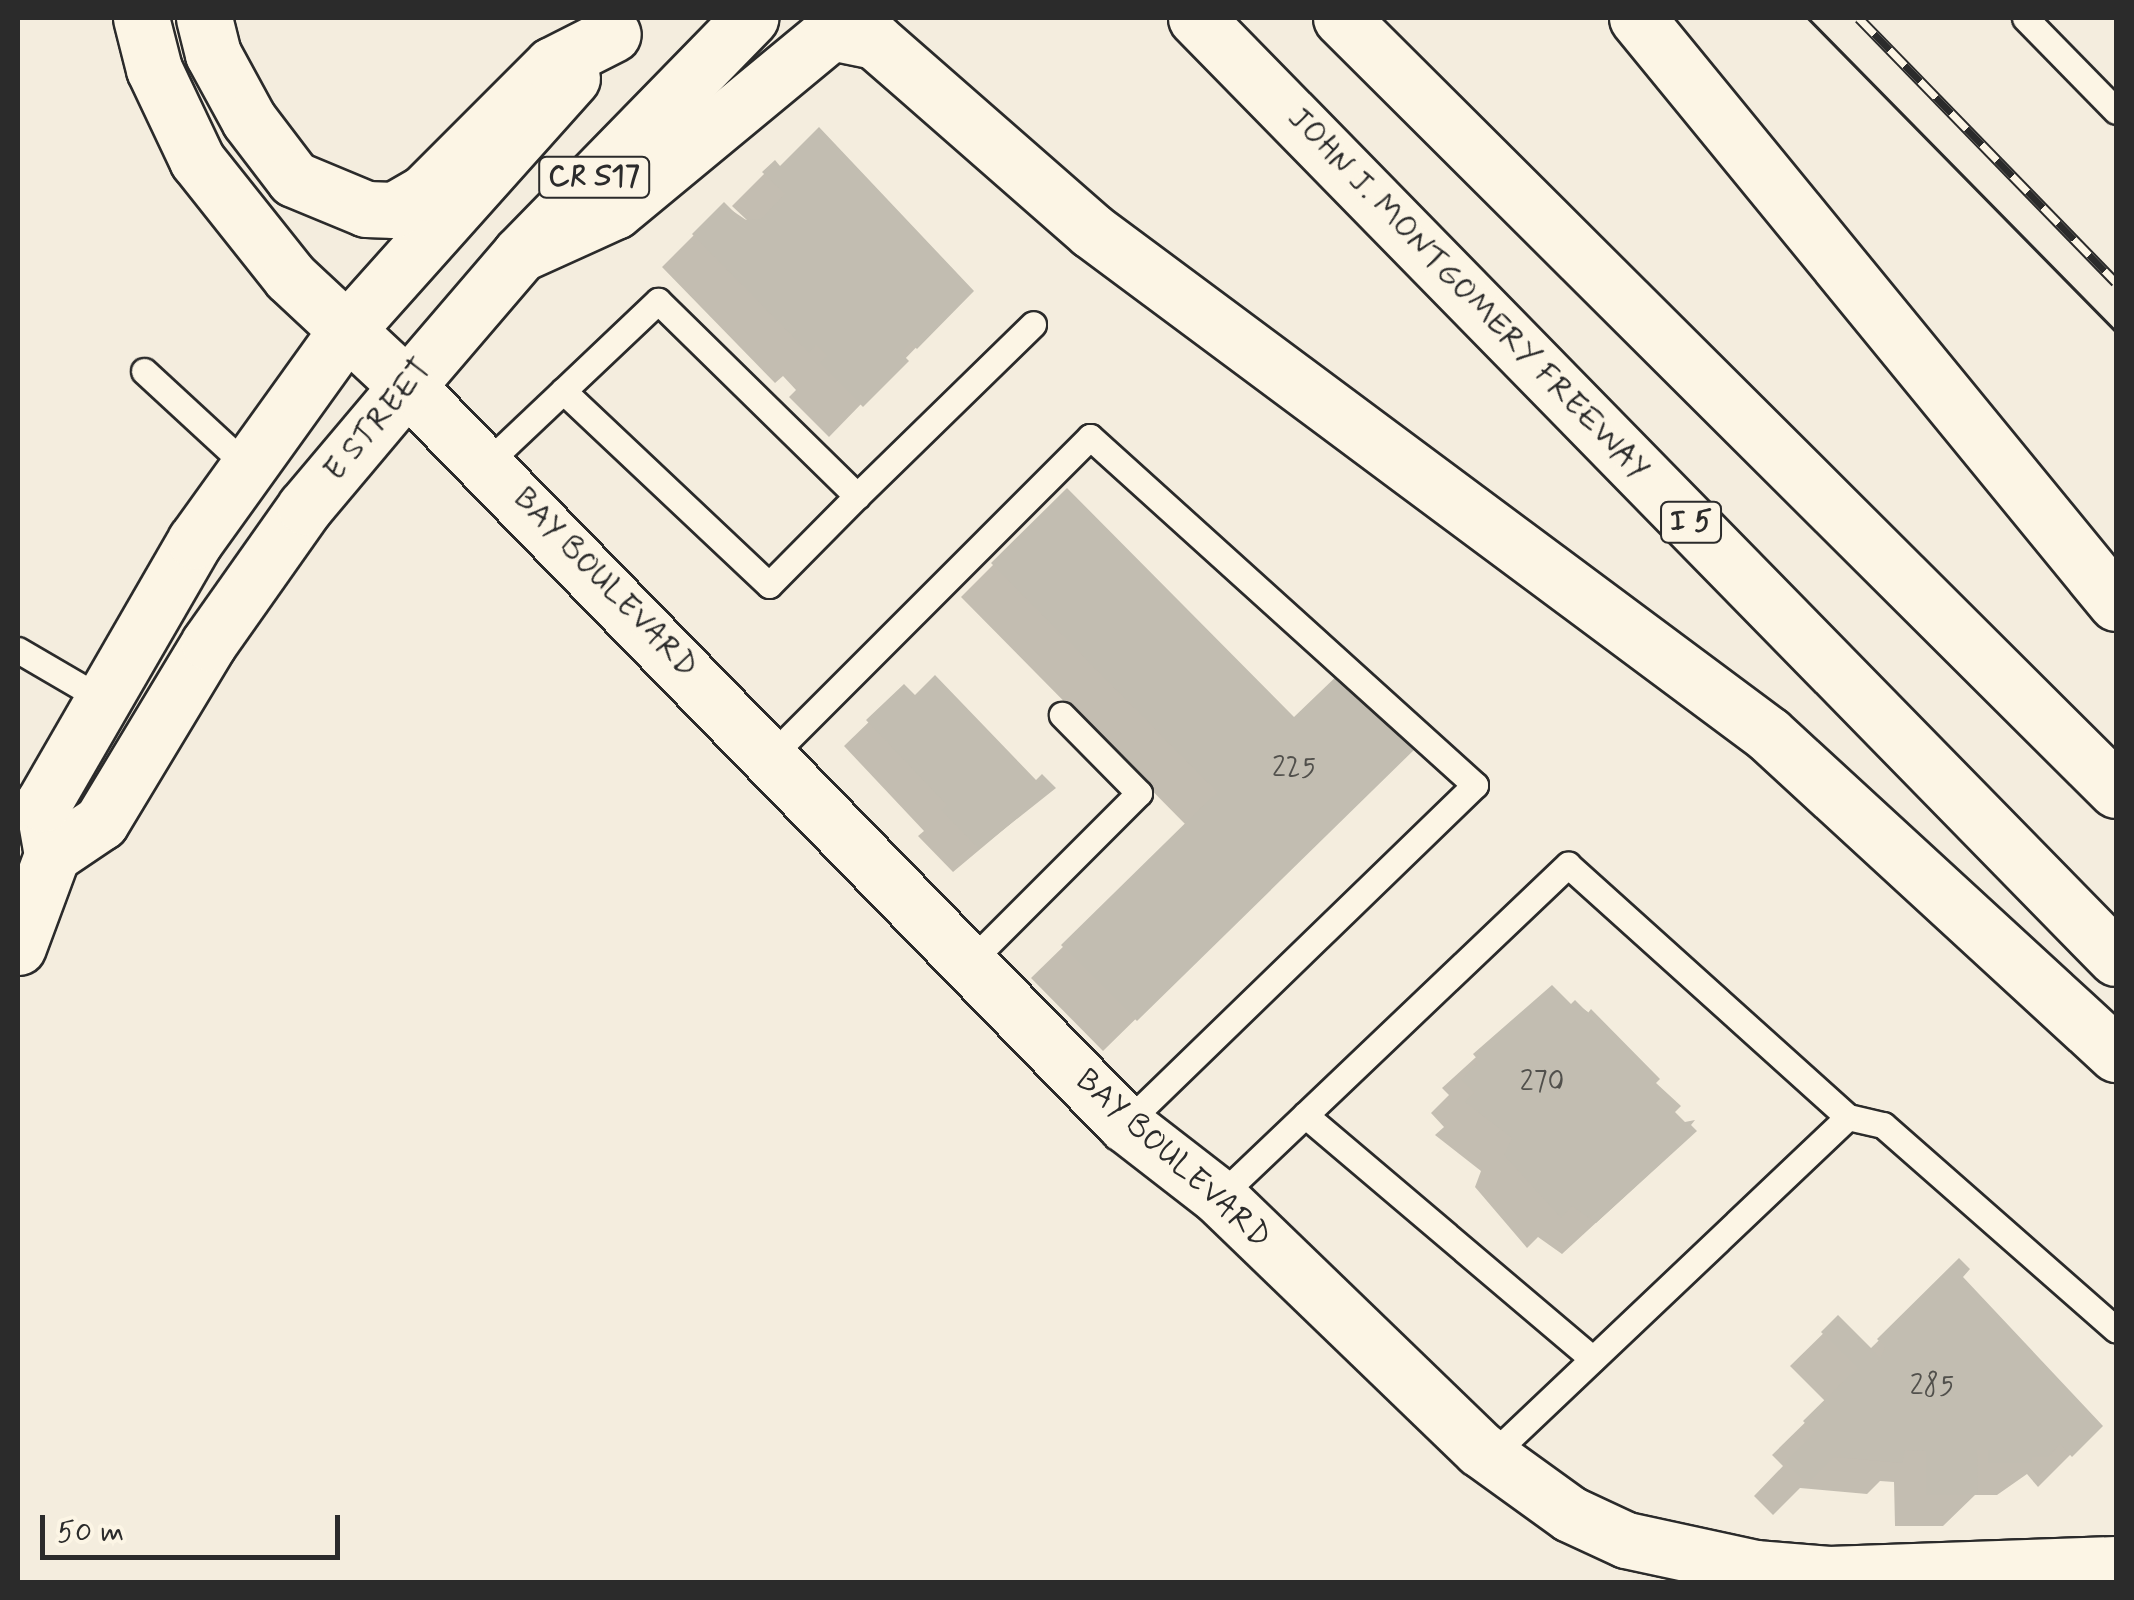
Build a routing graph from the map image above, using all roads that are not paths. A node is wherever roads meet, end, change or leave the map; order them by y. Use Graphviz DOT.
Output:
graph roads {
  1 [pos="141,18"];
  2 [pos="204,18"];
  3 [pos="750,18"];
  4 [pos="1196,18"];
  5 [pos="1341,18"];
  6 [pos="1637,18"];
  7 [pos="2025,18"];
  8 [pos="621,26"];
  9 [pos="2116,111"];
  10 [pos="520,254"];
  11 [pos="1033,324"];
  12 [pos="346,330"];
  13 [pos="144,371"];
  14 [pos="407,386"];
  15 [pos="563,391"];
  16 [pos="488,462"];
  17 [pos="246,464"];
  18 [pos="857,496"];
  19 [pos="2116,603"];
  20 [pos="18,650"];
  21 [pos="100,698"];
  22 [pos="1062,714"];
  23 [pos="771,756"];
  24 [pos="2116,790"];
  25 [pos="52,855"];
  26 [pos="18,947"];
  27 [pos="2116,958"];
  28 [pos="970,962"];
  29 [pos="2116,1054"];
  30 [pos="1305,1115"];
  31 [pos="1848,1117"];
  32 [pos="1126,1124"];
  33 [pos="1218,1197"];
  34 [pos="2116,1330"];
  35 [pos="1594,1358"];
  36 [pos="1491,1456"];
  37 [pos="2116,1564"];
  1 -- 12 [label="main road, BAY BOULEVARD"];
  2 -- 8 [label="main road"];
  3 -- 10 [label="main road, E STREET / CR S17"];
  4 -- 27 [label="main road, JOHN J. MONTGOMERY FREEWAY / I 5"];
  5 -- 24 [label="main road"];
  6 -- 19 [label="main road"];
  7 -- 9 [label="lane"];
  8 -- 12 [label="main road"];
  10 -- 14 [label="main road, E STREET / CR S17"];
  10 -- 29 [label="main road"];
  11 -- 18 [label="lane"];
  12 -- 14 [label="main road, BAY BOULEVARD"];
  12 -- 17 [label="main road"];
  13 -- 17 [label="lane"];
  14 -- 16 [label="main road, BAY BOULEVARD"];
  14 -- 25 [label="main road, E STREET"];
  15 -- 16 [label="lane"];
  15 -- 18 [label="lane"];
  15 -- 18 [label="lane"];
  16 -- 23 [label="main road, BAY BOULEVARD"];
  17 -- 21 [label="main road"];
  20 -- 21 [label="lane"];
  21 -- 25 [label="main road"];
  22 -- 28 [label="lane"];
  23 -- 28 [label="main road, BAY BOULEVARD"];
  23 -- 32 [label="lane"];
  25 -- 26 [label="main road"];
  28 -- 32 [label="main road, BAY BOULEVARD"];
  30 -- 31 [label="lane"];
  30 -- 33 [label="lane"];
  30 -- 35 [label="lane"];
  31 -- 34 [label="lane"];
  31 -- 35 [label="lane"];
  32 -- 33 [label="main road, BAY BOULEVARD"];
  33 -- 36 [label="main road, BAY BOULEVARD"];
  35 -- 36 [label="lane"];
  36 -- 37 [label="main road, BAY BOULEVARD"];
}
